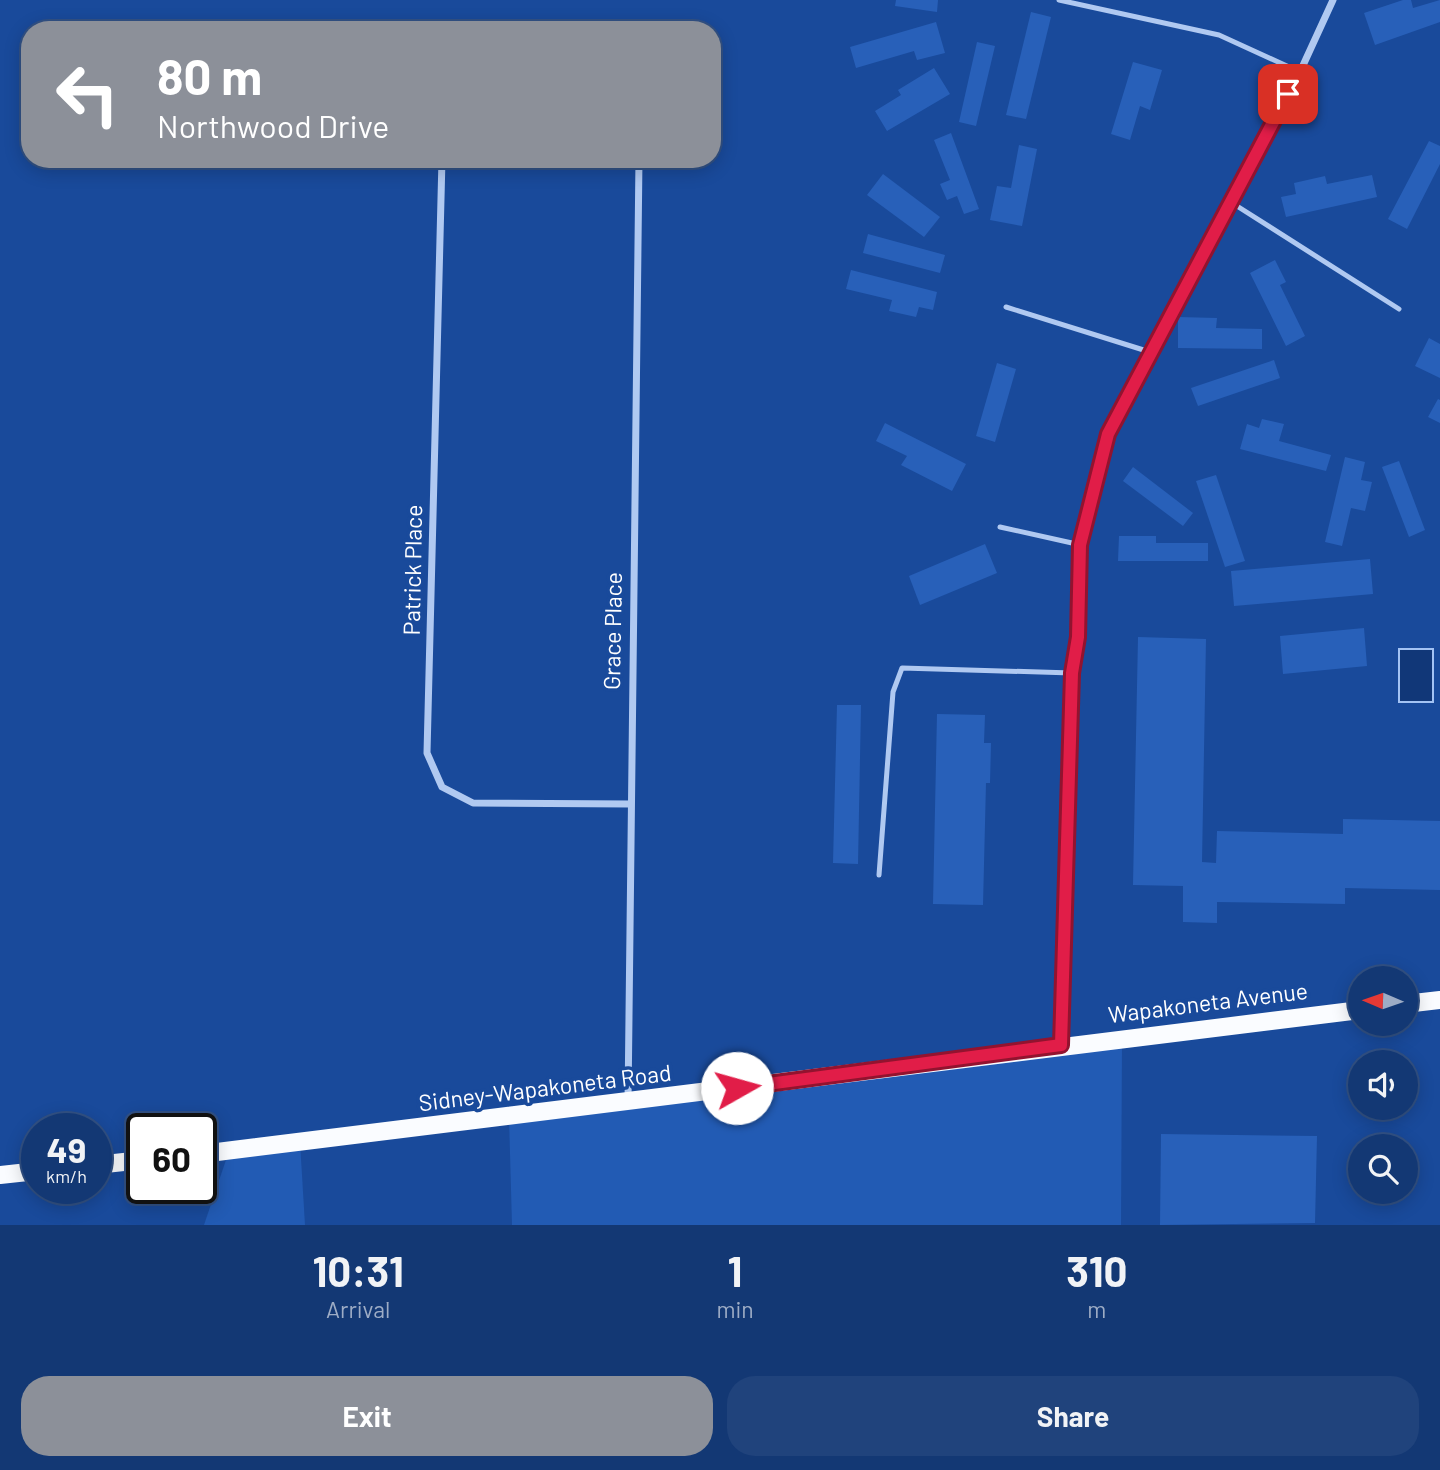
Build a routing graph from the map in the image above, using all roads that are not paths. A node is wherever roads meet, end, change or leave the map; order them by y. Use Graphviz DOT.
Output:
graph roads {
  1 [pos="1059,0"];
  2 [pos="1333,0"];
  3 [pos="1300,72"];
  4 [pos="442,168"];
  5 [pos="639,168"];
  6 [pos="1230,201"];
  7 [pos="1006,307"];
  8 [pos="1399,309"];
  9 [pos="1150,352"];
  10 [pos="1000,527"];
  11 [pos="1080,545"];
  12 [pos="1072,673"];
  13 [pos="630,804"];
  14 [pos="879,875"];
  15 [pos="1440,1000"];
  16 [pos="1418,1003"];
  17 [pos="1348,1011"];
  18 [pos="1061,1045"];
  19 [pos="628,1102"];
  20 [pos="217,1152"];
  21 [pos="21,1173"];
  22 [pos="0,1175"];
  1 -- 3 [label="lane"];
  2 -- 3 [label="street"];
  3 -- 6 [label="street"];
  4 -- 13 [label="street, Patrick Place"];
  5 -- 13 [label="street, Grace Place"];
  6 -- 8 [label="lane"];
  6 -- 9 [label="street"];
  7 -- 9 [label="lane"];
  9 -- 11 [label="street"];
  10 -- 11 [label="lane"];
  11 -- 12 [label="street"];
  12 -- 14 [label="lane"];
  12 -- 18 [label="street"];
  13 -- 19 [label="street, Grace Place"];
  15 -- 16 [label="main road"];
  17 -- 18 [label="main road, Wapakoneta Avenue"];
  18 -- 19 [label="main road, Sidney-Wapakoneta Road"];
  19 -- 20 [label="main road, Sidney-Wapakoneta Road"];
  21 -- 22 [label="main road"];
}
